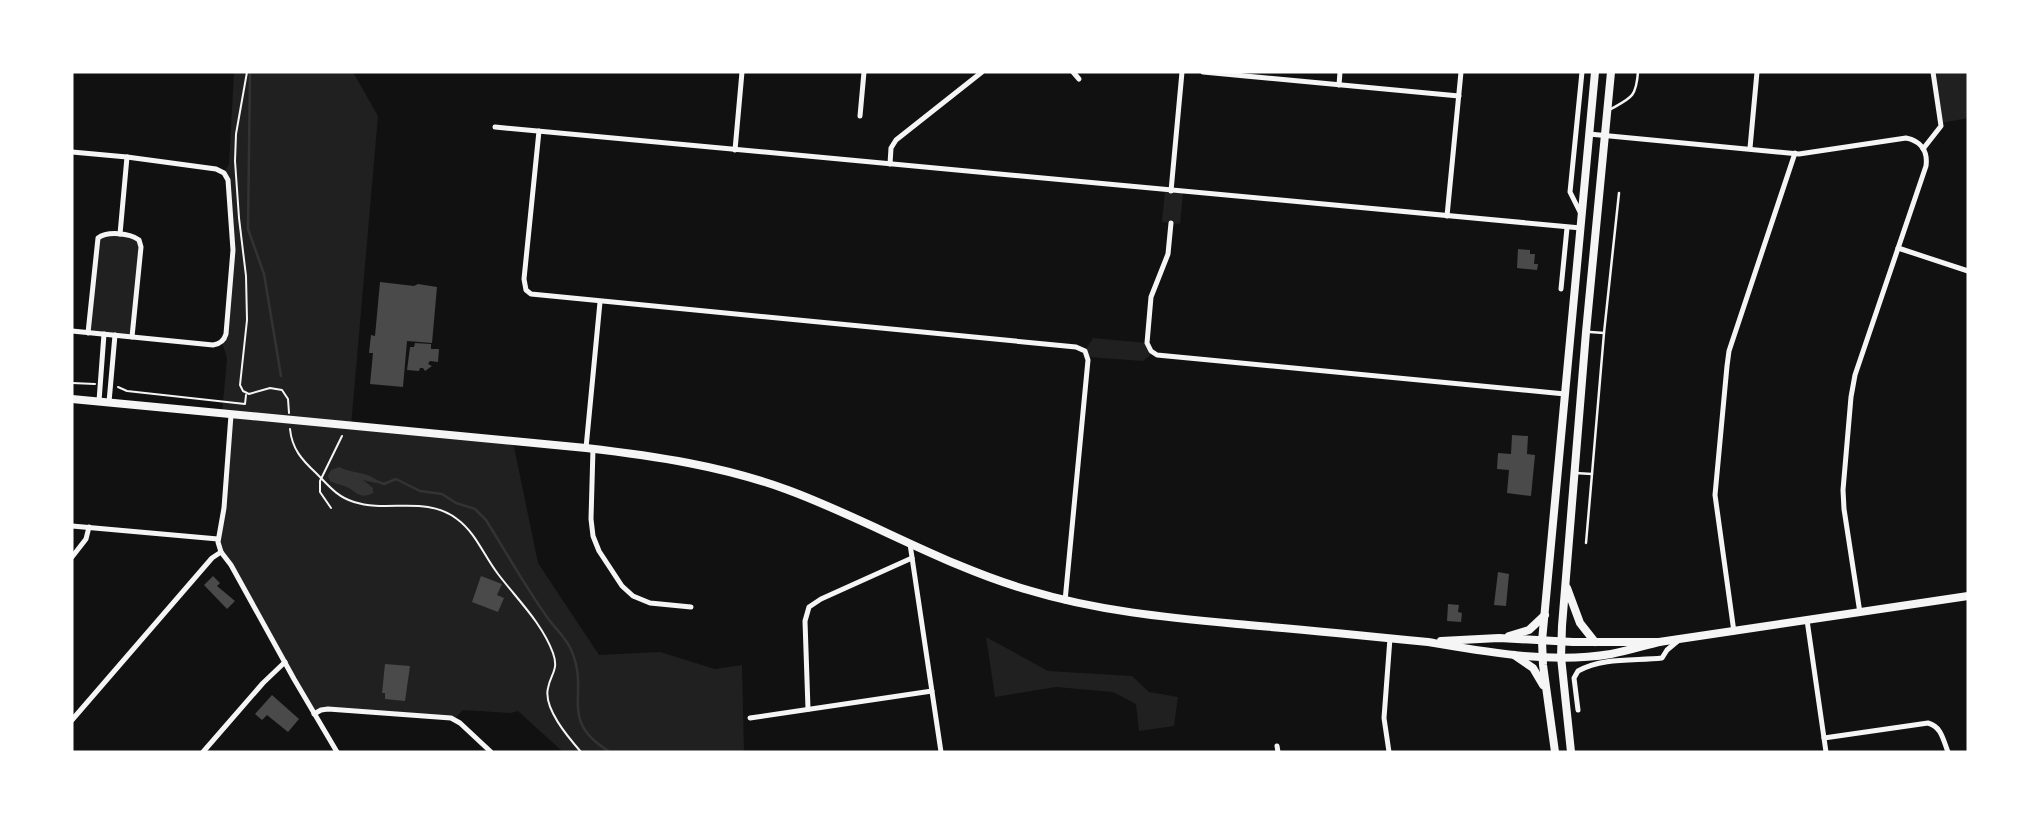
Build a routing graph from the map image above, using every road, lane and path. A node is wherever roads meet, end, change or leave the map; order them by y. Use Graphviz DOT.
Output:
graph roads {
  1 [pos="247,72"];
  2 [pos="742,72"];
  3 [pos="864,72"];
  4 [pos="982,72"];
  5 [pos="1073,72"];
  6 [pos="1182,72"];
  7 [pos="1203,72"];
  8 [pos="1340,72"];
  9 [pos="1461,72"];
  10 [pos="1582,72"];
  11 [pos="1595,72"];
  12 [pos="1611,72"];
  13 [pos="1638,72"];
  14 [pos="1757,72"];
  15 [pos="1933,72"];
  16 [pos="1079,79"];
  17 [pos="1339,85"];
  18 [pos="1459,96"];
  19 [pos="1607,111"];
  20 [pos="860,116"];
  21 [pos="495,127"];
  22 [pos="539,131"];
  23 [pos="1589,134"];
  24 [pos="1605,135"];
  25 [pos="1922,147"];
  26 [pos="1750,148"];
  27 [pos="735,149"];
  28 [pos="72,152"];
  29 [pos="1795,153"];
  30 [pos="127,157"];
  31 [pos="890,164"];
  32 [pos="1171,191"];
  33 [pos="1619,192"];
  34 [pos="1447,216"];
  35 [pos="1582,217"];
  36 [pos="1171,223"];
  37 [pos="1567,228"];
  38 [pos="1581,228"];
  39 [pos="1596,230"];
  40 [pos="120,234"];
  41 [pos="1898,248"];
  42 [pos="1968,271"];
  43 [pos="1562,289"];
  44 [pos="600,302"];
  45 [pos="72,331"];
  46 [pos="1586,332"];
  47 [pos="88,333"];
  48 [pos="1604,333"];
  49 [pos="104,334"];
  50 [pos="115,335"];
  51 [pos="132,337"];
  52 [pos="72,383"];
  53 [pos="95,384"];
  54 [pos="115,386"];
  55 [pos="246,393"];
  56 [pos="1567,394"];
  57 [pos="72,399"];
  58 [pos="99,401"];
  59 [pos="109,402"];
  60 [pos="289,409"];
  61 [pos="231,415"];
  62 [pos="290,431"];
  63 [pos="342,436"];
  64 [pos="589,449"];
  65 [pos="1575,473"];
  66 [pos="1592,474"];
  67 [pos="322,477"];
  68 [pos="331,508"];
  69 [pos="72,526"];
  70 [pos="89,527"];
  71 [pos="218,539"];
  72 [pos="910,543"];
  73 [pos="1586,544"];
  74 [pos="221,552"];
  75 [pos="72,557"];
  76 [pos="912,558"];
  77 [pos="1565,581"];
  78 [pos="1968,596"];
  79 [pos="1065,601"];
  80 [pos="691,607"];
  81 [pos="1860,613"];
  82 [pos="1545,615"];
  83 [pos="1807,620"];
  84 [pos="1734,632"];
  85 [pos="1390,638"];
  86 [pos="1499,638"];
  87 [pos="1679,640"];
  88 [pos="1542,641"];
  89 [pos="1561,641"];
  90 [pos="1428,642"];
  91 [pos="1595,642"];
  92 [pos="1659,642"];
  93 [pos="1508,653"];
  94 [pos="1543,656"];
  95 [pos="1561,657"];
  96 [pos="285,662"];
  97 [pos="932,691"];
  98 [pos="1546,691"];
  99 [pos="807,709"];
  100 [pos="1578,710"];
  101 [pos="314,714"];
  102 [pos="750,718"];
  103 [pos="72,720"];
  104 [pos="1824,738"];
  105 [pos="205,752"];
  106 [pos="337,752"];
  107 [pos="491,752"];
  108 [pos="581,752"];
  109 [pos="941,752"];
  110 [pos="1389,752"];
  111 [pos="1555,752"];
  112 [pos="1571,752"];
  113 [pos="1826,752"];
  114 [pos="1948,752"];
  1 -- 55 [label="path"];
  2 -- 27 [label="street"];
  3 -- 20 [label="street"];
  4 -- 31 [label="street"];
  5 -- 16 [label="street"];
  6 -- 32 [label="street"];
  7 -- 17 [label="street"];
  8 -- 17 [label="street"];
  9 -- 18 [label="street"];
  10 -- 35 [label="street"];
  11 -- 23 [label="main road"];
  12 -- 19 [label="main road"];
  13 -- 19 [label="lane"];
  14 -- 26 [label="street"];
  15 -- 25 [label="street"];
  17 -- 18 [label="street"];
  18 -- 34 [label="street"];
  19 -- 24 [label="main road"];
  21 -- 22 [label="street"];
  22 -- 27 [label="street"];
  22 -- 44 [label="street"];
  23 -- 24 [label="street"];
  23 -- 35 [label="main road"];
  24 -- 26 [label="street"];
  24 -- 39 [label="main road"];
  25 -- 29 [label="street"];
  25 -- 41 [label="street"];
  26 -- 29 [label="street"];
  27 -- 31 [label="street"];
  28 -- 30 [label="street"];
  29 -- 84 [label="street"];
  30 -- 40 [label="street"];
  30 -- 51 [label="street"];
  31 -- 32 [label="street"];
  32 -- 34 [label="street"];
  33 -- 48 [label="lane"];
  34 -- 37 [label="street"];
  35 -- 38 [label="main road"];
  36 -- 56 [label="street"];
  37 -- 38 [label="street"];
  37 -- 43 [label="street"];
  38 -- 39 [label="main road"];
  38 -- 56 [label="main road"];
  39 -- 46 [label="main road"];
  40 -- 47 [label="street"];
  40 -- 51 [label="street"];
  41 -- 42 [label="street"];
  41 -- 81 [label="street"];
  44 -- 64 [label="street"];
  44 -- 79 [label="street"];
  45 -- 47 [label="street"];
  46 -- 48 [label="lane"];
  46 -- 65 [label="main road"];
  47 -- 49 [label="street"];
  48 -- 66 [label="lane"];
  49 -- 50 [label="street"];
  49 -- 58 [label="street"];
  50 -- 51 [label="street"];
  50 -- 59 [label="street"];
  52 -- 53 [label="path"];
  54 -- 55 [label="path"];
  55 -- 60 [label="path"];
  56 -- 82 [label="main road"];
  57 -- 58 [label="main road"];
  58 -- 59 [label="main road"];
  59 -- 61 [label="main road"];
  61 -- 64 [label="main road"];
  61 -- 71 [label="street"];
  62 -- 67 [label="path"];
  63 -- 67 [label="path"];
  64 -- 72 [label="main road"];
  64 -- 80 [label="street"];
  65 -- 66 [label="lane"];
  65 -- 77 [label="main road"];
  66 -- 73 [label="lane"];
  67 -- 68 [label="path"];
  67 -- 108 [label="path"];
  69 -- 70 [label="street"];
  70 -- 71 [label="street"];
  70 -- 75 [label="street"];
  71 -- 74 [label="street"];
  72 -- 76 [label="street"];
  72 -- 79 [label="main road"];
  74 -- 96 [label="street"];
  74 -- 103 [label="street"];
  76 -- 97 [label="street"];
  76 -- 99 [label="street"];
  77 -- 89 [label="main road"];
  77 -- 91 [label="main road"];
  78 -- 81 [label="main road"];
  79 -- 85 [label="main road"];
  81 -- 83 [label="main road"];
  82 -- 86 [label="main road"];
  82 -- 88 [label="main road"];
  83 -- 84 [label="main road"];
  83 -- 104 [label="street"];
  84 -- 87 [label="main road"];
  85 -- 90 [label="main road"];
  85 -- 110 [label="street"];
  86 -- 88 [label="main road"];
  86 -- 90 [label="main road"];
  87 -- 92 [label="main road"];
  87 -- 100 [label="street"];
  88 -- 89 [label="main road"];
  88 -- 94 [label="main road"];
  89 -- 91 [label="main road"];
  89 -- 95 [label="main road"];
  90 -- 93 [label="main road"];
  91 -- 92 [label="main road"];
  92 -- 95 [label="main road"];
  93 -- 94 [label="main road"];
  93 -- 98 [label="main road"];
  94 -- 95 [label="main road"];
  94 -- 98 [label="main road"];
  95 -- 112 [label="main road"];
  96 -- 101 [label="street"];
  96 -- 105 [label="street"];
  97 -- 99 [label="street"];
  97 -- 109 [label="street"];
  98 -- 111 [label="main road"];
  99 -- 102 [label="street"];
  101 -- 106 [label="street"];
  101 -- 107 [label="street"];
  104 -- 113 [label="street"];
  104 -- 114 [label="street"];
}
